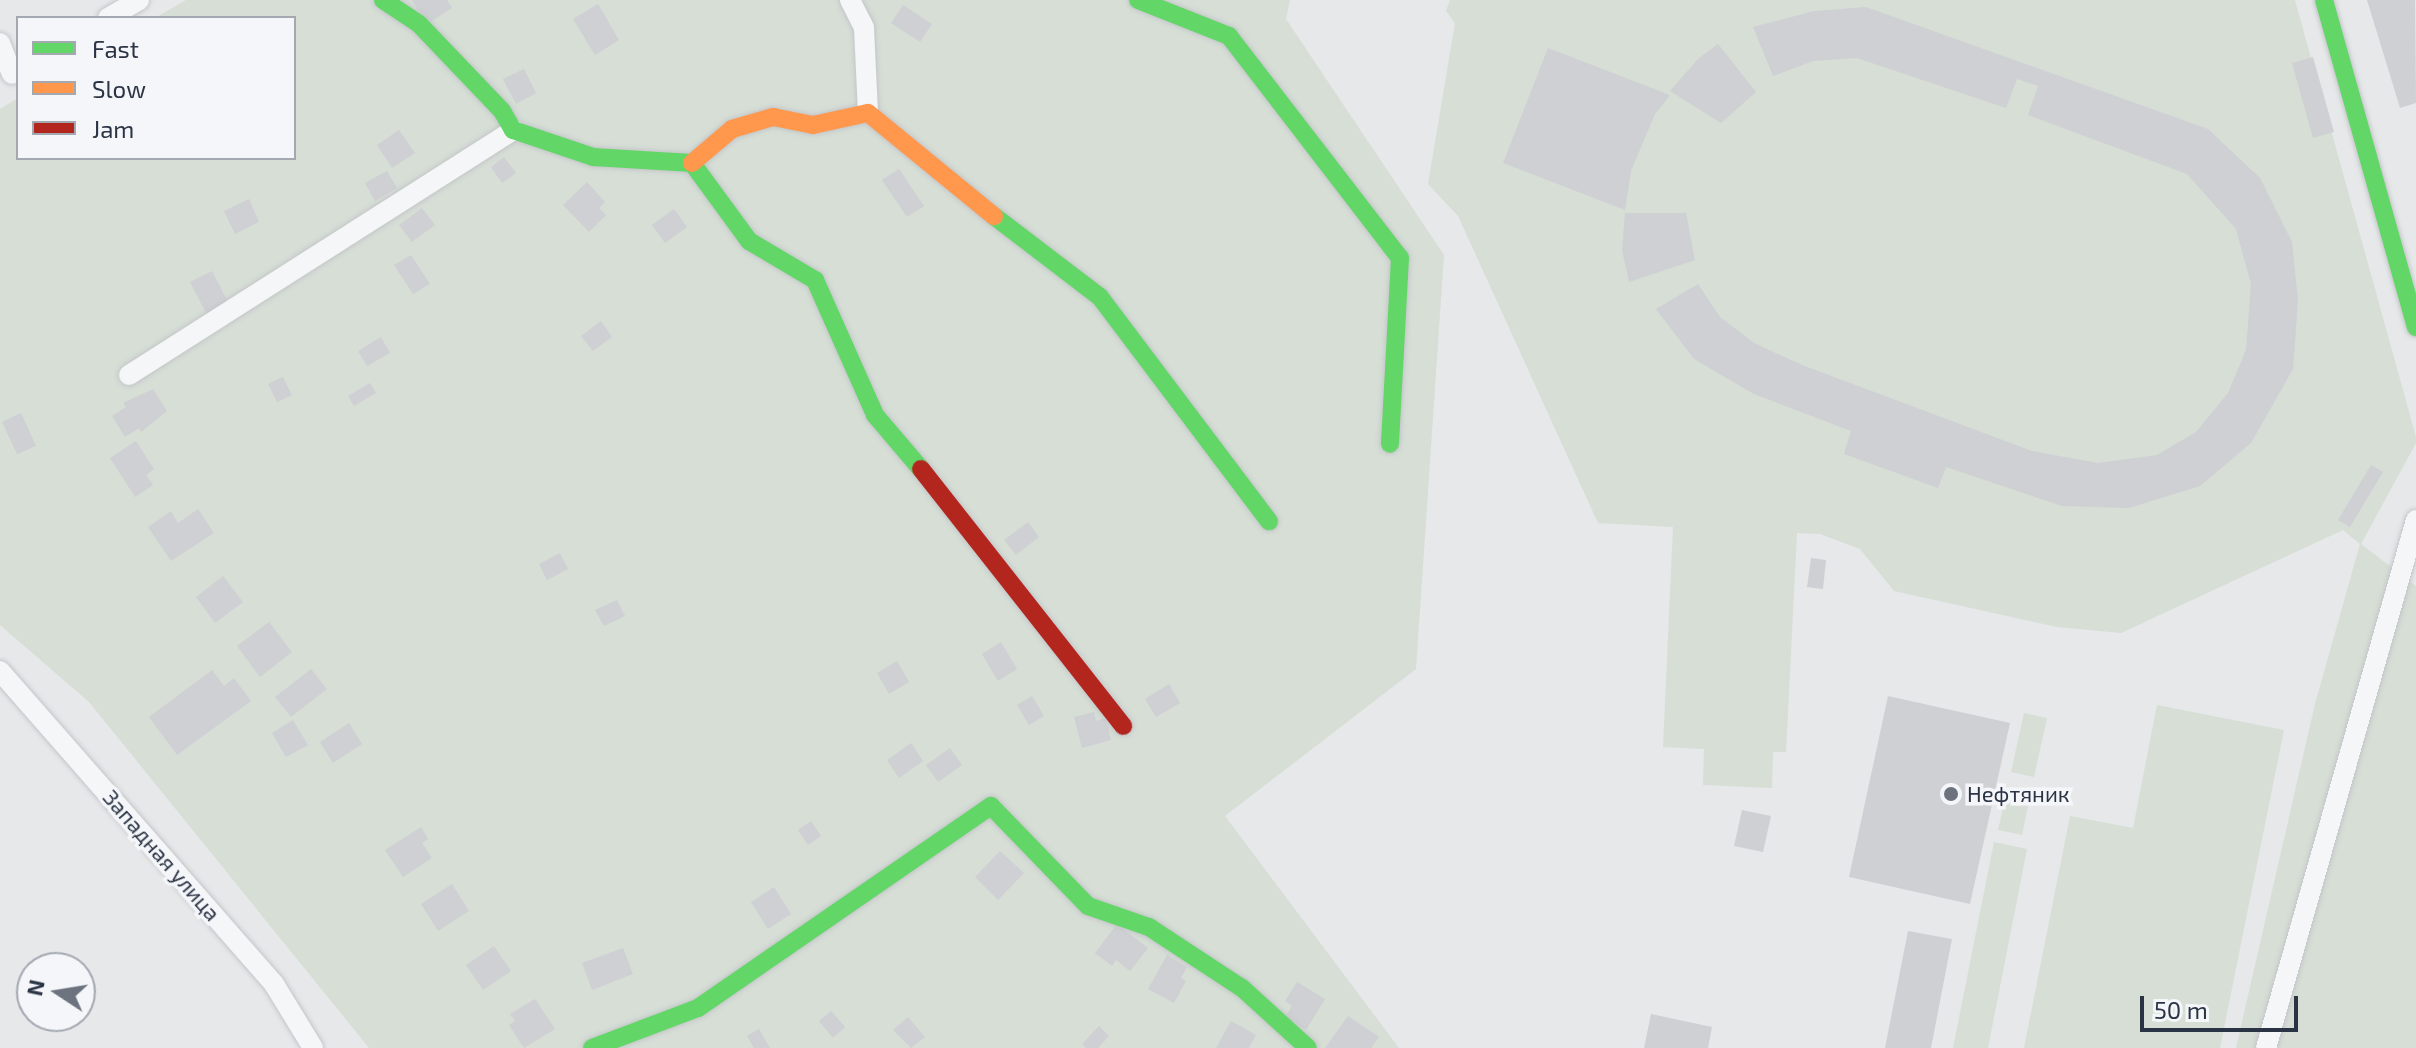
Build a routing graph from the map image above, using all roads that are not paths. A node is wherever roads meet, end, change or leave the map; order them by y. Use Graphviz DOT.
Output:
graph roads {
  1 [pos="139,0"];
  2 [pos="383,0"];
  3 [pos="850,0"];
  4 [pos="1138,0"];
  5 [pos="2324,0"];
  6 [pos="111,16"];
  7 [pos="0,43"];
  8 [pos="10,76"];
  9 [pos="868,113"];
  10 [pos="513,130"];
  11 [pos="692,163"];
  12 [pos="2416,327"];
  13 [pos="129,375"];
  14 [pos="1390,444"];
  15 [pos="2416,520"];
  16 [pos="1269,521"];
  17 [pos="0,671"];
  18 [pos="1123,726"];
  19 [pos="313,1048"];
  20 [pos="592,1048"];
  21 [pos="1308,1048"];
  22 [pos="2266,1048"];
  1 -- 6 [label="street"];
  2 -- 10 [label="street"];
  3 -- 9 [label="street"];
  4 -- 14 [label="street"];
  5 -- 12 [label="street"];
  7 -- 8 [label="street"];
  9 -- 11 [label="street"];
  9 -- 16 [label="street"];
  10 -- 11 [label="street"];
  10 -- 13 [label="street"];
  11 -- 18 [label="street"];
  15 -- 22 [label="street"];
  17 -- 19 [label="street, Западная улица"];
  20 -- 21 [label="street"];
}
